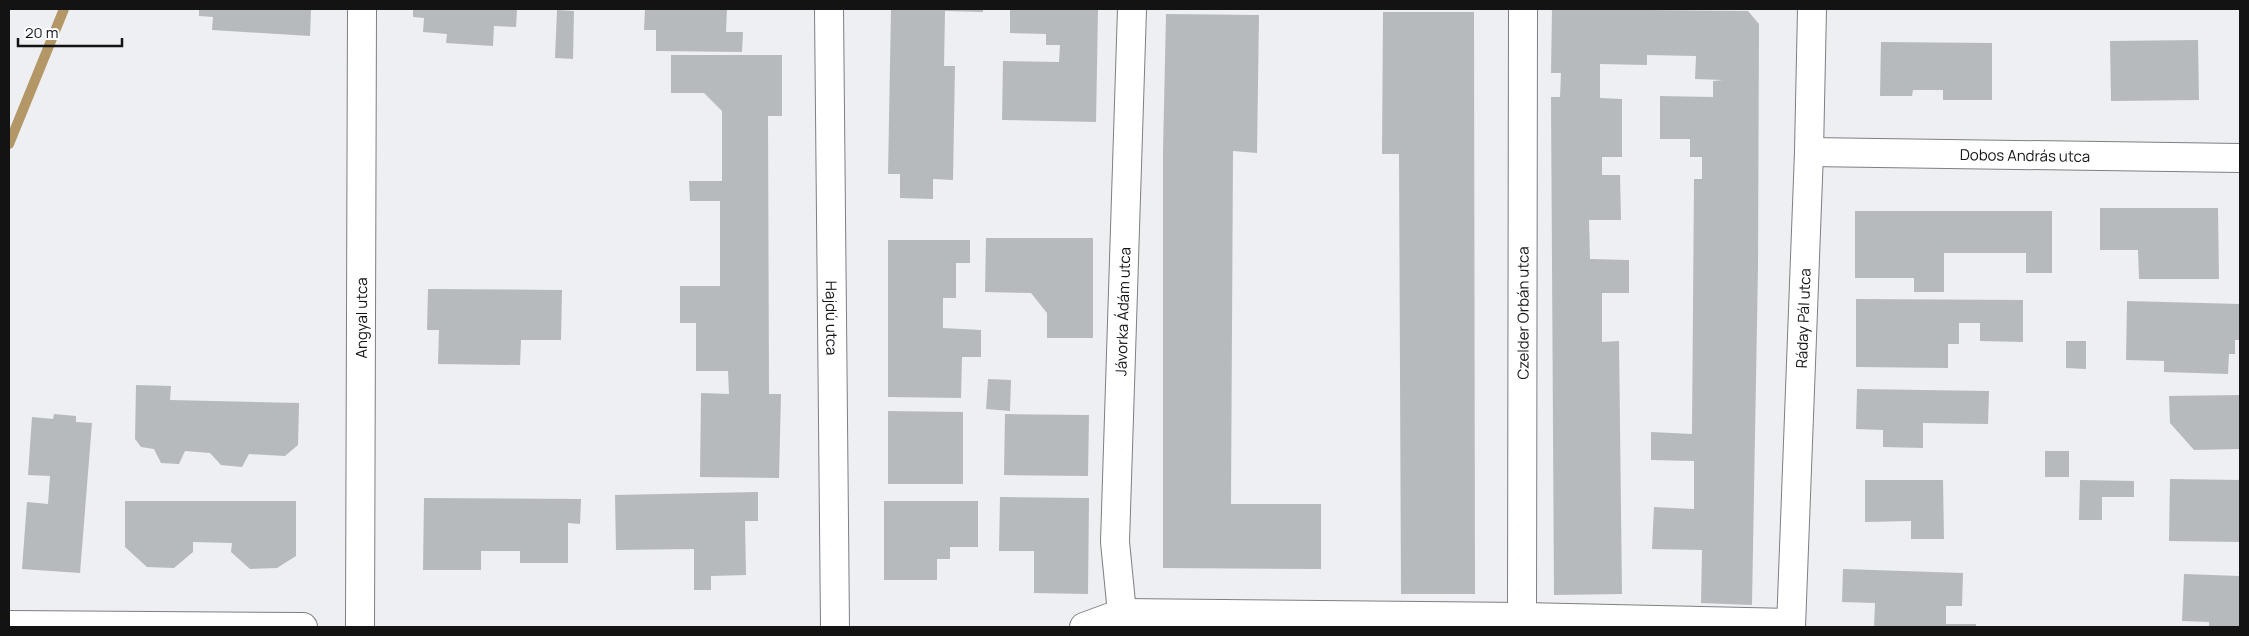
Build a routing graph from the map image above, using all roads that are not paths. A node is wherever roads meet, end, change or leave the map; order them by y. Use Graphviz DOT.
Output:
graph roads {
  1 [pos="362,9"];
  2 [pos="829,9"];
  3 [pos="1132,9"];
  4 [pos="1523,9"];
  5 [pos="1812,9"];
  6 [pos="1809,152"];
  7 [pos="2240,158"];
  8 [pos="1122,613"];
  9 [pos="1522,617"];
  10 [pos="9,625"];
  11 [pos="1790,625"];
  12 [pos="303,627"];
  13 [pos="360,627"];
  14 [pos="835,627"];
  15 [pos="1084,627"];
  1 -- 13 [label="street, Angyal utca"];
  2 -- 14 [label="street, Hajdú utca"];
  3 -- 8 [label="street, Jávorka Ádám utca"];
  4 -- 9 [label="street, Czelder Orbán utca"];
  5 -- 6 [label="street, Ráday Pál utca"];
  6 -- 7 [label="street, Dobos András utca"];
  6 -- 11 [label="street, Ráday Pál utca"];
  8 -- 9 [label="street"];
  8 -- 15 [label="street"];
  9 -- 11 [label="street"];
  10 -- 12 [label="street"];
}
